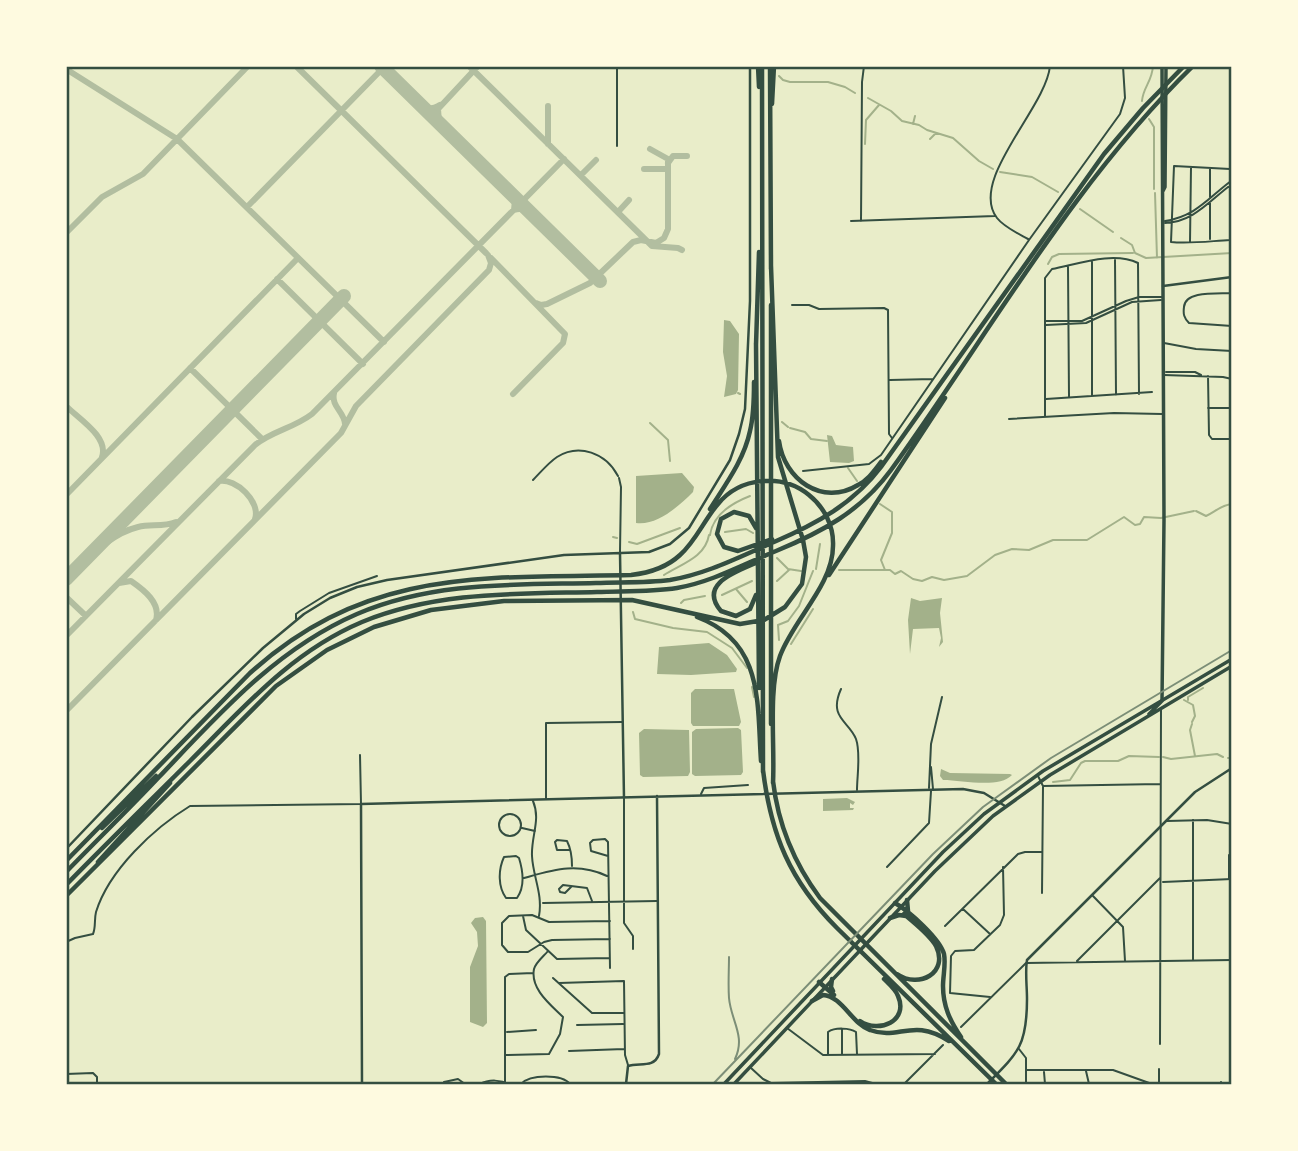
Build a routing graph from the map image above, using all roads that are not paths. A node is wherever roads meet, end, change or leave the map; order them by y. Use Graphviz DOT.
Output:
graph roads {
  1 [pos="617,66"];
  2 [pos="750,66"];
  3 [pos="760,66"];
  4 [pos="772,66"];
  5 [pos="864,66"];
  6 [pos="1051,66"];
  7 [pos="1123,66"];
  8 [pos="1164,66"];
  9 [pos="1184,66"];
  10 [pos="1193,66"];
  11 [pos="617,146"];
  12 [pos="1191,166"];
  13 [pos="1210,167"];
  14 [pos="1231,183"];
  15 [pos="1210,201"];
  16 [pos="761,209"];
  17 [pos="1190,215"];
  18 [pos="996,216"];
  19 [pos="851,221"];
  20 [pos="861,221"];
  21 [pos="1171,221"];
  22 [pos="1163,222"];
  23 [pos="1028,240"];
  24 [pos="1231,240"];
  25 [pos="1210,241"];
  26 [pos="1190,242"];
  27 [pos="1115,259"];
  28 [pos="1092,261"];
  29 [pos="1068,266"];
  30 [pos="771,267"];
  31 [pos="1231,277"];
  32 [pos="1163,286"];
  33 [pos="1231,293"];
  34 [pos="1164,298"];
  35 [pos="1139,299"];
  36 [pos="792,305"];
  37 [pos="1116,307"];
  38 [pos="1092,320"];
  39 [pos="1045,323"];
  40 [pos="1069,324"];
  41 [pos="1231,326"];
  42 [pos="757,343"];
  43 [pos="1164,343"];
  44 [pos="977,346"];
  45 [pos="1174,346"];
  46 [pos="1164,349"];
  47 [pos="1231,351"];
  48 [pos="1164,373"];
  49 [pos="1208,376"];
  50 [pos="934,379"];
  51 [pos="1231,379"];
  52 [pos="888,380"];
  53 [pos="1152,392"];
  54 [pos="1116,394"];
  55 [pos="1139,394"];
  56 [pos="1092,396"];
  57 [pos="1069,397"];
  58 [pos="1045,399"];
  59 [pos="776,404"];
  60 [pos="1208,408"];
  61 [pos="1231,408"];
  62 [pos="1163,414"];
  63 [pos="1045,417"];
  64 [pos="1009,419"];
  65 [pos="897,439"];
  66 [pos="1231,439"];
  67 [pos="803,471"];
  68 [pos="533,480"];
  69 [pos="693,541"];
  70 [pos="755,546"];
  71 [pos="620,554"];
  72 [pos="754,562"];
  73 [pos="757,573"];
  74 [pos="377,576"];
  75 [pos="646,602"];
  76 [pos="804,614"];
  77 [pos="297,620"];
  78 [pos="1231,659"];
  79 [pos="1231,666"];
  80 [pos="841,689"];
  81 [pos="1175,692"];
  82 [pos="942,697"];
  83 [pos="1162,700"];
  84 [pos="1161,709"];
  85 [pos="1147,717"];
  86 [pos="624,722"];
  87 [pos="760,726"];
  88 [pos="180,754"];
  89 [pos="360,755"];
  90 [pos="188,762"];
  91 [pos="1231,768"];
  92 [pos="763,772"];
  93 [pos="1037,774"];
  94 [pos="773,783"];
  95 [pos="1042,783"];
  96 [pos="1161,784"];
  97 [pos="748,785"];
  98 [pos="931,790"];
  99 [pos="857,792"];
  100 [pos="701,795"];
  101 [pos="657,796"];
  102 [pos="624,798"];
  103 [pos="532,800"];
  104 [pos="546,800"];
  105 [pos="998,803"];
  106 [pos="361,804"];
  107 [pos="1005,806"];
  108 [pos="1160,814"];
  109 [pos="1167,819"];
  110 [pos="1193,820"];
  111 [pos="1231,824"];
  112 [pos="1160,826"];
  113 [pos="520,828"];
  114 [pos="536,831"];
  115 [pos="66,849"];
  116 [pos="570,850"];
  117 [pos="1042,852"];
  118 [pos="1229,855"];
  119 [pos="608,856"];
  120 [pos="68,860"];
  121 [pos="572,867"];
  122 [pos="887,867"];
  123 [pos="1003,867"];
  124 [pos="66,872"];
  125 [pos="536,874"];
  126 [pos="86,876"];
  127 [pos="609,876"];
  128 [pos="1160,877"];
  129 [pos="523,878"];
  130 [pos="1230,879"];
  131 [pos="1193,881"];
  132 [pos="1160,882"];
  133 [pos="66,885"];
  134 [pos="571,887"];
  135 [pos="1042,893"];
  136 [pos="1092,895"];
  137 [pos="66,896"];
  138 [pos="907,900"];
  139 [pos="658,901"];
  140 [pos="593,902"];
  141 [pos="609,902"];
  142 [pos="624,902"];
  143 [pos="541,903"];
  144 [pos="895,903"];
  145 [pos="900,908"];
  146 [pos="962,909"];
  147 [pos="523,915"];
  148 [pos="908,916"];
  149 [pos="538,917"];
  150 [pos="890,918"];
  151 [pos="1117,920"];
  152 [pos="1231,920"];
  153 [pos="610,921"];
  154 [pos="945,926"];
  155 [pos="990,934"];
  156 [pos="610,939"];
  157 [pos="66,942"];
  158 [pos="541,944"];
  159 [pos="634,949"];
  160 [pos="548,951"];
  161 [pos="610,958"];
  162 [pos="867,958"];
  163 [pos="1231,960"];
  164 [pos="1125,961"];
  165 [pos="1160,961"];
  166 [pos="1193,961"];
  167 [pos="1075,962"];
  168 [pos="1026,963"];
  169 [pos="610,968"];
  170 [pos="888,968"];
  171 [pos="534,973"];
  172 [pos="553,978"];
  173 [pos="832,979"];
  174 [pos="819,982"];
  175 [pos="559,983"];
  176 [pos="824,987"];
  177 [pos="834,997"];
  178 [pos="990,998"];
  179 [pos="811,1001"];
  180 [pos="624,1013"];
  181 [pos="624,1024"];
  182 [pos="577,1025"];
  183 [pos="786,1027"];
  184 [pos="961,1027"];
  185 [pos="842,1029"];
  186 [pos="536,1030"];
  187 [pos="506,1032"];
  188 [pos="1160,1044"];
  189 [pos="943,1045"];
  190 [pos="967,1046"];
  191 [pos="958,1048"];
  192 [pos="625,1049"];
  193 [pos="1019,1049"];
  194 [pos="569,1051"];
  195 [pos="935,1054"];
  196 [pos="506,1055"];
  197 [pos="842,1055"];
  198 [pos="857,1055"];
  199 [pos="828,1056"];
  200 [pos="629,1065"];
  201 [pos="750,1067"];
  202 [pos="1159,1069"];
  203 [pos="1026,1070"];
  204 [pos="1044,1070"];
  205 [pos="1086,1070"];
  206 [pos="66,1074"];
  207 [pos="444,1082"];
  208 [pos="505,1082"];
  209 [pos="97,1084"];
  210 [pos="362,1084"];
  211 [pos="465,1084"];
  212 [pos="480,1084"];
  213 [pos="510,1084"];
  214 [pos="522,1084"];
  215 [pos="570,1084"];
  216 [pos="626,1084"];
  217 [pos="724,1084"];
  218 [pos="734,1084"];
  219 [pos="876,1084"];
  220 [pos="904,1084"];
  221 [pos="987,1084"];
  222 [pos="996,1084"];
  223 [pos="1006,1084"];
  224 [pos="1026,1084"];
  225 [pos="1045,1084"];
  226 [pos="1089,1084"];
  227 [pos="1152,1084"];
  228 [pos="1159,1084"];
  1 -- 11 [label="street"];
  2 -- 71 [label="street"];
  3 -- 16 [label="highway"];
  4 -- 30 [label="highway"];
  5 -- 20 [label="street"];
  6 -- 18 [label="street"];
  7 -- 23 [label="street"];
  8 -- 22 [label="main road"];
  9 -- 65 [label="highway"];
  10 -- 44 [label="highway"];
  12 -- 13 [label="street"];
  12 -- 17 [label="street"];
  12 -- 21 [label="street"];
  13 -- 14 [label="street"];
  13 -- 15 [label="street"];
  14 -- 15 [label="street"];
  14 -- 24 [label="street"];
  15 -- 17 [label="street"];
  15 -- 25 [label="street"];
  16 -- 42 [label="highway"];
  16 -- 92 [label="highway"];
  17 -- 21 [label="street"];
  17 -- 26 [label="street"];
  18 -- 20 [label="street"];
  18 -- 23 [label="street"];
  19 -- 20 [label="street"];
  21 -- 22 [label="street"];
  21 -- 26 [label="street"];
  22 -- 32 [label="main road"];
  23 -- 50 [label="street"];
  24 -- 25 [label="street"];
  25 -- 26 [label="street"];
  27 -- 28 [label="street"];
  27 -- 35 [label="street"];
  27 -- 37 [label="street"];
  28 -- 29 [label="street"];
  28 -- 38 [label="street"];
  29 -- 39 [label="street"];
  29 -- 40 [label="street"];
  30 -- 59 [label="highway"];
  30 -- 94 [label="highway"];
  31 -- 32 [label="street"];
  32 -- 34 [label="main road"];
  33 -- 41 [label="street"];
  34 -- 35 [label="street"];
  34 -- 43 [label="main road"];
  35 -- 37 [label="street"];
  35 -- 55 [label="street"];
  36 -- 52 [label="street"];
  37 -- 38 [label="street"];
  37 -- 54 [label="street"];
  38 -- 40 [label="street"];
  38 -- 56 [label="street"];
  39 -- 40 [label="street"];
  39 -- 58 [label="street"];
  40 -- 57 [label="street"];
  42 -- 69 [label="highway"];
  42 -- 70 [label="highway"];
  43 -- 45 [label="street"];
  43 -- 46 [label="main road"];
  44 -- 72 [label="highway"];
  44 -- 76 [label="highway"];
  45 -- 46 [label="street"];
  45 -- 47 [label="street"];
  46 -- 48 [label="main road"];
  48 -- 49 [label="street"];
  48 -- 62 [label="main road"];
  49 -- 51 [label="street"];
  49 -- 60 [label="street"];
  50 -- 52 [label="street"];
  50 -- 65 [label="street"];
  52 -- 65 [label="street"];
  53 -- 55 [label="street"];
  54 -- 55 [label="street"];
  54 -- 56 [label="street"];
  56 -- 57 [label="street"];
  57 -- 58 [label="street"];
  58 -- 63 [label="street"];
  59 -- 65 [label="highway"];
  59 -- 75 [label="highway"];
  60 -- 61 [label="street"];
  60 -- 66 [label="street"];
  62 -- 63 [label="street"];
  62 -- 83 [label="main road"];
  63 -- 64 [label="street"];
  65 -- 67 [label="street"];
  65 -- 70 [label="highway"];
  68 -- 71 [label="street"];
  69 -- 76 [label="highway"];
  69 -- 120 [label="highway"];
  70 -- 70 [label="highway"];
  70 -- 73 [label="highway"];
  70 -- 88 [label="highway"];
  71 -- 77 [label="street"];
  71 -- 86 [label="street"];
  72 -- 73 [label="highway"];
  72 -- 90 [label="highway"];
  73 -- 87 [label="highway"];
  74 -- 77 [label="street"];
  75 -- 87 [label="highway"];
  75 -- 126 [label="highway"];
  76 -- 94 [label="highway"];
  77 -- 115 [label="street"];
  78 -- 81 [label="main road"];
  79 -- 84 [label="main road"];
  80 -- 99 [label="street"];
  81 -- 83 [label="main road"];
  81 -- 84 [label="main road"];
  82 -- 98 [label="street"];
  83 -- 84 [label="main road"];
  83 -- 85 [label="main road"];
  83 -- 93 [label="main road"];
  84 -- 85 [label="main road"];
  84 -- 96 [label="street"];
  85 -- 95 [label="main road"];
  86 -- 102 [label="street"];
  86 -- 104 [label="street"];
  87 -- 92 [label="highway"];
  88 -- 120 [label="highway"];
  88 -- 124 [label="highway"];
  89 -- 106 [label="street"];
  90 -- 126 [label="highway"];
  90 -- 133 [label="highway"];
  91 -- 109 [label="street"];
  92 -- 162 [label="highway"];
  93 -- 95 [label="street"];
  93 -- 105 [label="main road"];
  94 -- 170 [label="highway"];
  95 -- 96 [label="street"];
  95 -- 107 [label="main road"];
  95 -- 117 [label="street"];
  96 -- 108 [label="street"];
  97 -- 100 [label="street"];
  98 -- 99 [label="street"];
  98 -- 105 [label="street"];
  98 -- 122 [label="street"];
  99 -- 100 [label="street"];
  100 -- 101 [label="street"];
  101 -- 102 [label="street"];
  101 -- 139 [label="street"];
  102 -- 104 [label="street"];
  102 -- 142 [label="street"];
  103 -- 104 [label="street"];
  103 -- 106 [label="street"];
  103 -- 114 [label="street"];
  105 -- 107 [label="street"];
  105 -- 144 [label="main road"];
  106 -- 157 [label="street"];
  106 -- 210 [label="street"];
  107 -- 138 [label="main road"];
  108 -- 109 [label="street"];
  108 -- 112 [label="street"];
  109 -- 110 [label="street"];
  109 -- 112 [label="street"];
  110 -- 111 [label="street"];
  110 -- 131 [label="street"];
  112 -- 128 [label="street"];
  112 -- 136 [label="street"];
  113 -- 113 [label="street"];
  113 -- 114 [label="street"];
  114 -- 125 [label="street"];
  116 -- 116 [label="street"];
  116 -- 121 [label="street"];
  117 -- 123 [label="street"];
  117 -- 135 [label="street"];
  118 -- 130 [label="street"];
  119 -- 119 [label="street"];
  119 -- 127 [label="street"];
  121 -- 125 [label="street"];
  121 -- 127 [label="street"];
  123 -- 146 [label="street"];
  123 -- 155 [label="street"];
  125 -- 129 [label="street"];
  125 -- 143 [label="street"];
  126 -- 137 [label="highway"];
  127 -- 141 [label="street"];
  128 -- 132 [label="street"];
  128 -- 151 [label="street"];
  129 -- 129 [label="street"];
  130 -- 131 [label="street"];
  131 -- 132 [label="street"];
  131 -- 166 [label="street"];
  132 -- 165 [label="street"];
  134 -- 140 [label="street"];
  136 -- 151 [label="street"];
  136 -- 168 [label="street"];
  138 -- 145 [label="main road"];
  138 -- 148 [label="highway"];
  139 -- 142 [label="street"];
  139 -- 200 [label="street"];
  140 -- 141 [label="street"];
  140 -- 143 [label="street"];
  141 -- 142 [label="street"];
  141 -- 153 [label="street"];
  142 -- 159 [label="street"];
  143 -- 149 [label="street"];
  144 -- 145 [label="highway"];
  144 -- 174 [label="main road"];
  145 -- 148 [label="highway"];
  145 -- 150 [label="main road"];
  146 -- 154 [label="street"];
  146 -- 155 [label="street"];
  147 -- 149 [label="street"];
  147 -- 158 [label="street"];
  147 -- 158 [label="street"];
  148 -- 150 [label="highway"];
  148 -- 170 [label="highway"];
  148 -- 190 [label="highway"];
  149 -- 153 [label="street"];
  150 -- 173 [label="main road"];
  151 -- 164 [label="street"];
  151 -- 167 [label="street"];
  152 -- 163 [label="street"];
  153 -- 156 [label="street"];
  155 -- 178 [label="street"];
  156 -- 158 [label="street"];
  156 -- 161 [label="street"];
  158 -- 160 [label="street"];
  160 -- 161 [label="street"];
  160 -- 171 [label="street"];
  161 -- 169 [label="street"];
  162 -- 177 [label="highway"];
  162 -- 191 [label="highway"];
  163 -- 166 [label="street"];
  164 -- 165 [label="street"];
  164 -- 167 [label="street"];
  165 -- 166 [label="street"];
  165 -- 188 [label="street"];
  167 -- 168 [label="street"];
  168 -- 178 [label="street"];
  168 -- 193 [label="street"];
  170 -- 190 [label="highway"];
  171 -- 187 [label="street"];
  171 -- 196 [label="street"];
  172 -- 175 [label="street"];
  173 -- 176 [label="main road"];
  173 -- 177 [label="highway"];
  174 -- 176 [label="highway"];
  174 -- 217 [label="main road"];
  175 -- 180 [label="street"];
  175 -- 180 [label="street"];
  176 -- 177 [label="highway"];
  176 -- 179 [label="main road"];
  177 -- 179 [label="highway"];
  177 -- 191 [label="highway"];
  178 -- 184 [label="street"];
  179 -- 183 [label="main road"];
  180 -- 181 [label="street"];
  181 -- 182 [label="street"];
  181 -- 192 [label="street"];
  183 -- 199 [label="street"];
  183 -- 201 [label="main road"];
  185 -- 197 [label="street"];
  185 -- 198 [label="street"];
  185 -- 199 [label="street"];
  186 -- 187 [label="street"];
  187 -- 196 [label="street"];
  189 -- 195 [label="street"];
  190 -- 223 [label="highway"];
  191 -- 222 [label="highway"];
  192 -- 194 [label="street"];
  192 -- 200 [label="street"];
  193 -- 203 [label="street"];
  193 -- 221 [label="street"];
  195 -- 198 [label="street"];
  195 -- 220 [label="street"];
  196 -- 208 [label="street"];
  197 -- 198 [label="street"];
  197 -- 199 [label="street"];
  200 -- 216 [label="street"];
  201 -- 218 [label="main road"];
  201 -- 219 [label="street"];
  202 -- 228 [label="street"];
  203 -- 204 [label="street"];
  203 -- 224 [label="street"];
  204 -- 205 [label="street"];
  204 -- 225 [label="street"];
  205 -- 226 [label="street"];
  205 -- 227 [label="street"];
  206 -- 209 [label="street"];
  207 -- 211 [label="street"];
  208 -- 212 [label="street"];
  208 -- 213 [label="street"];
  214 -- 215 [label="street"];
}
